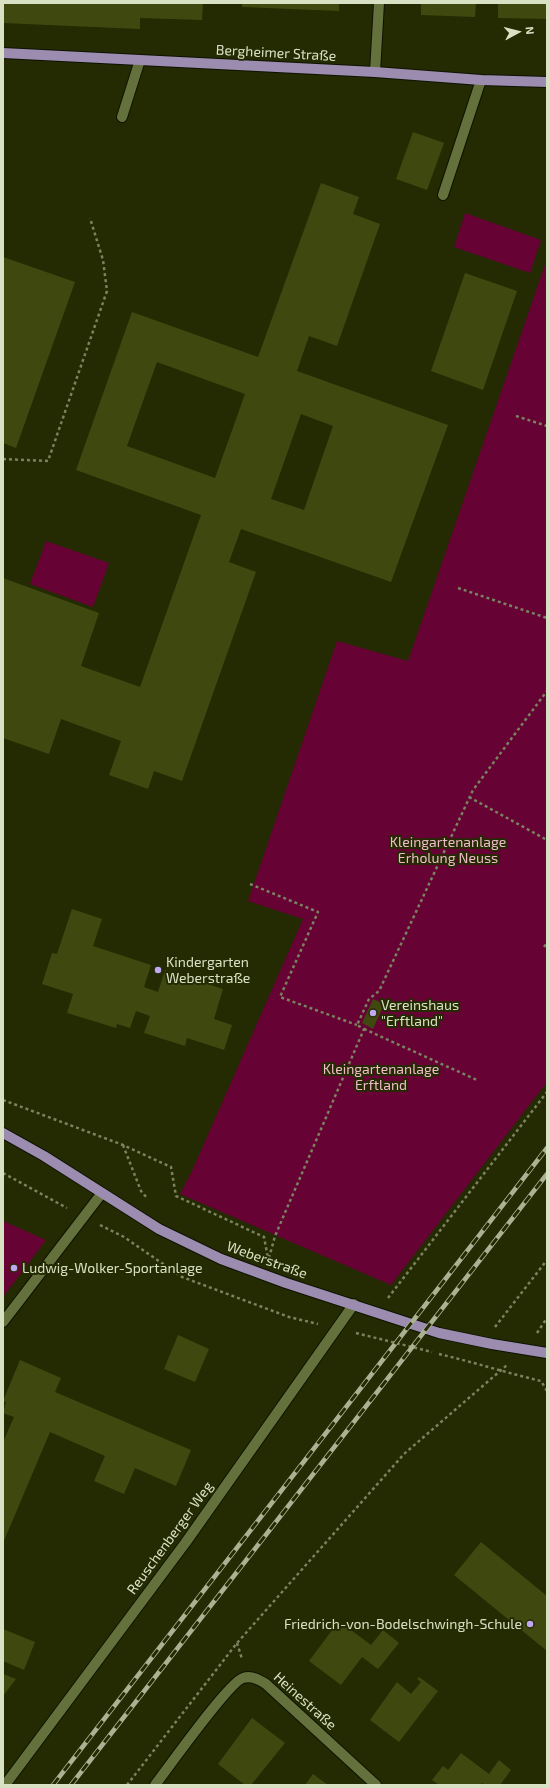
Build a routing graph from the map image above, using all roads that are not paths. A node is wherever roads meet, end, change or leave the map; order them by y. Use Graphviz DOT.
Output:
graph roads {
  1 [pos="379,3"];
  2 [pos="3,53"];
  3 [pos="140,60"];
  4 [pos="375,72"];
  5 [pos="481,80"];
  6 [pos="547,82"];
  7 [pos="122,117"];
  8 [pos="443,195"];
  9 [pos="3,1132"];
  10 [pos="102,1193"];
  11 [pos="354,1304"];
  12 [pos="3,1322"];
  13 [pos="547,1352"];
  14 [pos="6,1785"];
  15 [pos="155,1785"];
  16 [pos="376,1785"];
  1 -- 4 [label="street"];
  2 -- 3 [label="main road, Bergheimer Straße"];
  3 -- 4 [label="main road, Bergheimer Straße"];
  3 -- 7 [label="street"];
  4 -- 5 [label="main road, Bergheimer Straße"];
  5 -- 6 [label="main road, Bergheimer Straße"];
  5 -- 8 [label="street"];
  9 -- 10 [label="main road, Weberstraße"];
  10 -- 11 [label="main road, Weberstraße"];
  10 -- 12 [label="street"];
  11 -- 13 [label="main road, Weberstraße"];
  11 -- 14 [label="street, Reuschenberger Weg"];
  15 -- 16 [label="street, Heinestraße"];
}
